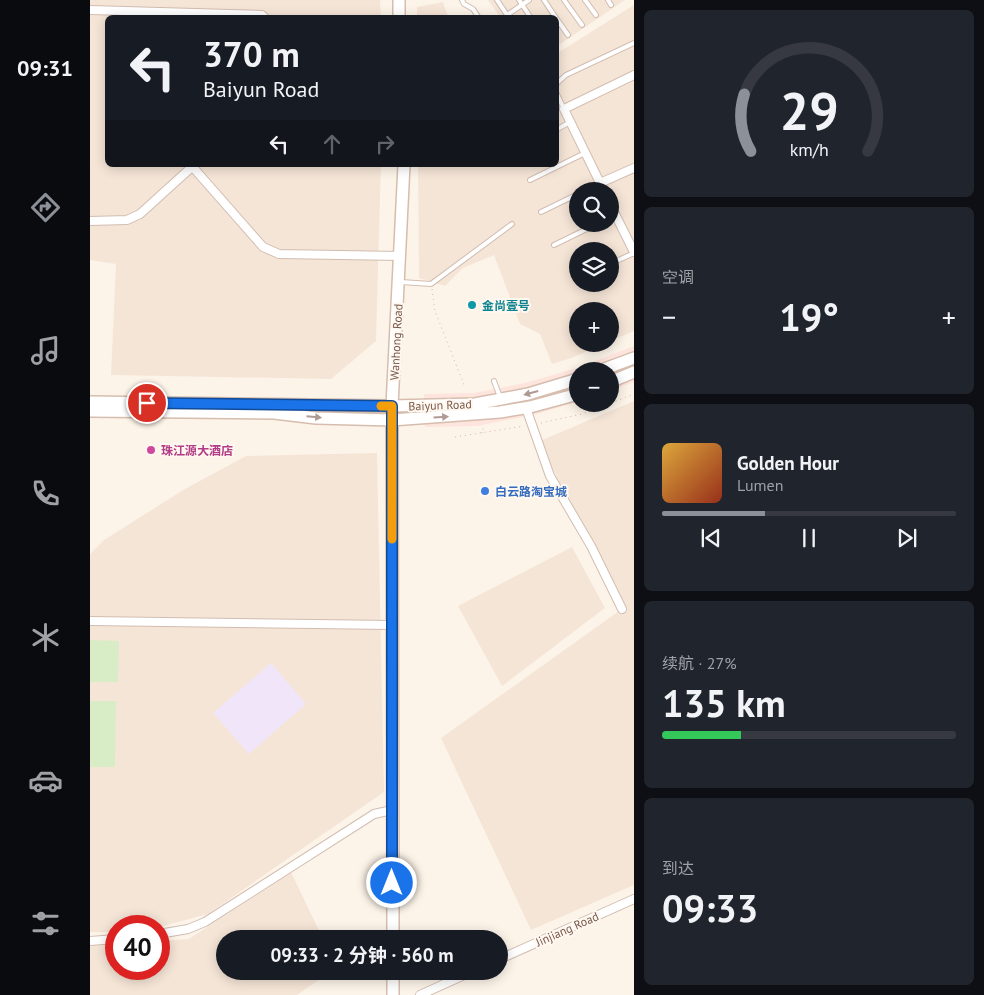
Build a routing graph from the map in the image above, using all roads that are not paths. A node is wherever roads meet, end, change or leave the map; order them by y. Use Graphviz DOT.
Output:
graph roads {
  1 [pos="399,0"];
  2 [pos="462,0"];
  3 [pos="497,0"];
  4 [pos="519,0"];
  5 [pos="529,0"];
  6 [pos="544,0"];
  7 [pos="564,0"];
  8 [pos="585,0"];
  9 [pos="608,0"];
  10 [pos="522,5"];
  11 [pos="611,5"];
  12 [pos="90,10"];
  13 [pos="154,14"];
  14 [pos="263,15"];
  15 [pos="399,15"];
  16 [pos="477,15"];
  17 [pos="507,15"];
  18 [pos="509,15"];
  19 [pos="529,15"];
  20 [pos="554,15"];
  21 [pos="596,15"];
  22 [pos="559,22"];
  23 [pos="582,25"];
  24 [pos="568,35"];
  25 [pos="634,43"];
  26 [pos="634,75"];
  27 [pos="559,81"];
  28 [pos="559,98"];
  29 [pos="564,109"];
  30 [pos="570,122"];
  31 [pos="559,128"];
  32 [pos="585,153"];
  33 [pos="559,166"];
  34 [pos="191,167"];
  35 [pos="193,167"];
  36 [pos="404,167"];
  37 [pos="556,167"];
  38 [pos="634,168"];
  39 [pos="530,180"];
  40 [pos="600,182"];
  41 [pos="602,182"];
  42 [pos="569,198"];
  43 [pos="541,212"];
  44 [pos="90,221"];
  45 [pos="512,224"];
  46 [pos="619,226"];
  47 [pos="581,232"];
  48 [pos="554,245"];
  49 [pos="634,252"];
  50 [pos="400,256"];
  51 [pos="619,260"];
  52 [pos="399,282"];
  53 [pos="634,358"];
  54 [pos="619,364"];
  55 [pos="634,372"];
  56 [pos="619,378"];
  57 [pos="494,381"];
  58 [pos="569,382"];
  59 [pos="569,396"];
  60 [pos="501,399"];
  61 [pos="90,402"];
  62 [pos="392,406"];
  63 [pos="526,408"];
  64 [pos="90,411"];
  65 [pos="392,420"];
  66 [pos="622,609"];
  67 [pos="90,621"];
  68 [pos="392,625"];
  69 [pos="392,810"];
  70 [pos="634,900"];
  71 [pos="392,930"];
  72 [pos="170,932"];
  73 [pos="105,940"];
  74 [pos="90,941"];
  75 [pos="508,955"];
  76 [pos="393,980"];
  77 [pos="454,980"];
  78 [pos="393,995"];
  79 [pos="420,995"];
  1 -- 15 [label="main road"];
  2 -- 16 [label="lane"];
  3 -- 17 [label="lane"];
  4 -- 10 [label="lane"];
  5 -- 10 [label="lane"];
  6 -- 20 [label="lane"];
  7 -- 23 [label="lane"];
  8 -- 21 [label="lane"];
  9 -- 11 [label="lane"];
  10 -- 18 [label="lane"];
  10 -- 19 [label="lane"];
  12 -- 13 [label="street"];
  13 -- 14 [label="street"];
  22 -- 24 [label="lane"];
  25 -- 27 [label="lane"];
  26 -- 29 [label="street"];
  28 -- 29 [label="lane"];
  29 -- 30 [label="street"];
  30 -- 31 [label="lane"];
  30 -- 32 [label="street"];
  32 -- 33 [label="lane"];
  32 -- 40 [label="street"];
  34 -- 44 [label="street"];
  35 -- 50 [label="street"];
  36 -- 50 [label="main road, Wanhong Road"];
  37 -- 39 [label="lane"];
  38 -- 41 [label="street"];
  42 -- 43 [label="lane"];
  45 -- 52 [label="lane"];
  46 -- 49 [label="street"];
  47 -- 48 [label="lane"];
  49 -- 51 [label="lane"];
  50 -- 52 [label="main road, Wanhong Road"];
  52 -- 62 [label="main road, Wanhong Road"];
  53 -- 54 [label="main road"];
  55 -- 56 [label="main road"];
  57 -- 60 [label="lane"];
  58 -- 60 [label="main road, Baiyun Road, one-way"];
  59 -- 63 [label="main road, Baiyun Road"];
  60 -- 62 [label="main road, Baiyun Road"];
  61 -- 62 [label="main road, Baiyun Road"];
  62 -- 65 [label="main road, Wanhong Road"];
  65 -- 63 [label="main road, Baiyun Road, one-way"];
  63 -- 66 [label="street"];
  64 -- 65 [label="main road, Baiyun Road, one-way"];
  65 -- 68 [label="main road, Wanhong Road"];
  67 -- 68 [label="street"];
  68 -- 69 [label="main road, Wanhong Road"];
  69 -- 71 [label="main road, Wanhong Road"];
  69 -- 72 [label="street"];
  70 -- 75 [label="street, Jinjiang Road"];
  73 -- 74 [label="street"];
  76 -- 78 [label="main road"];
  77 -- 79 [label="street"];
}
